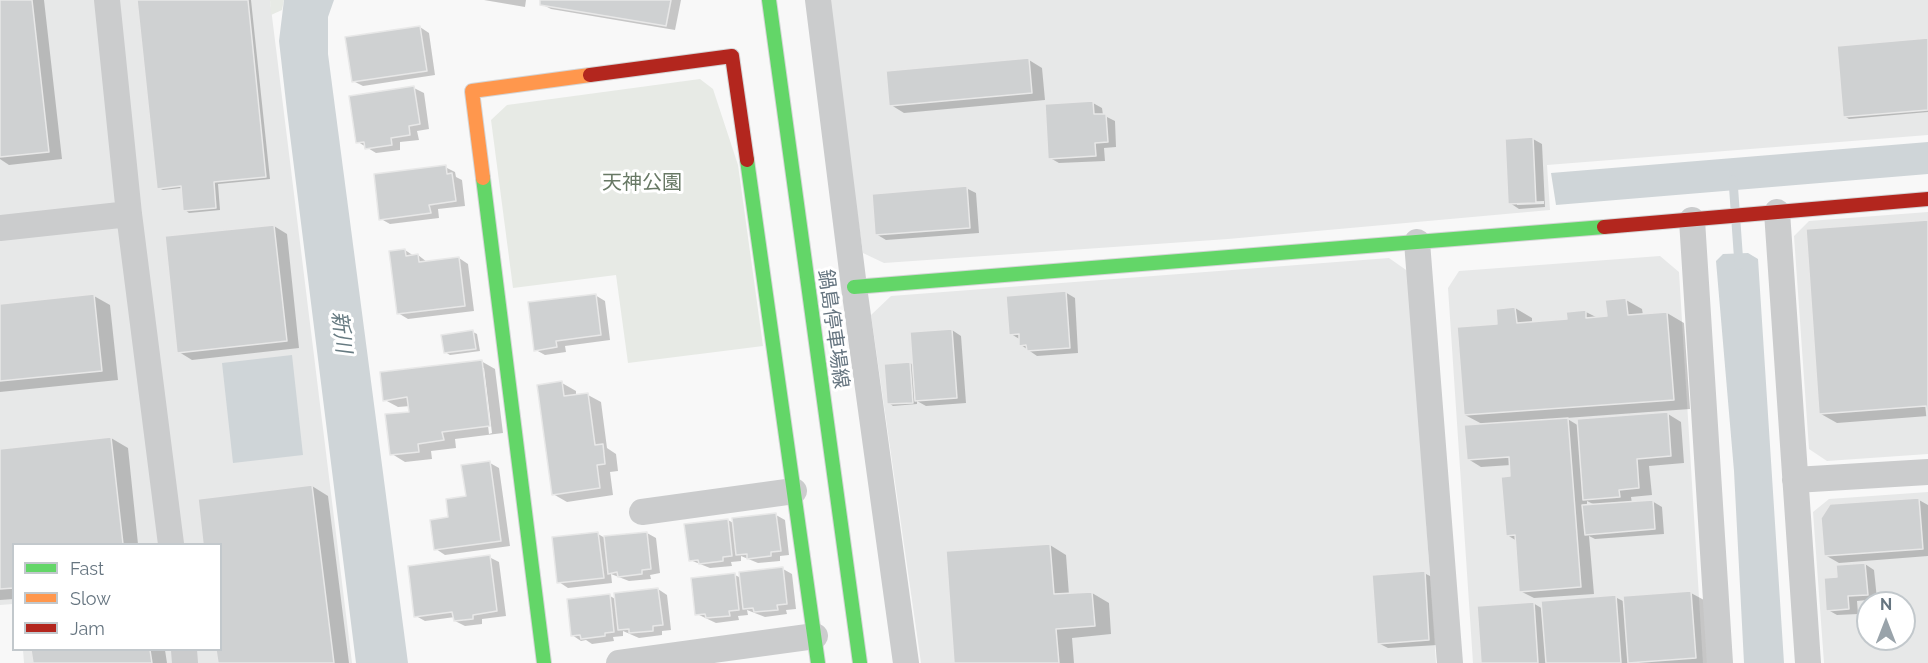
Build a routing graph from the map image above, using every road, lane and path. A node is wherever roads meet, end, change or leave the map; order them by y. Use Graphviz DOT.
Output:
graph roads {
  1 [pos="107,0"];
  2 [pos="769,0"];
  3 [pos="818,0"];
  4 [pos="1928,199"];
  5 [pos="1768,213"];
  6 [pos="129,214"];
  7 [pos="1699,219"];
  8 [pos="0,228"];
  9 [pos="1417,242"];
  10 [pos="854,287"];
  11 [pos="1928,472"];
  12 [pos="1795,480"];
  13 [pos="794,491"];
  14 [pos="642,512"];
  15 [pos="171,543"];
  16 [pos="815,636"];
  17 [pos="544,663"];
  18 [pos="619,663"];
  19 [pos="818,663"];
  20 [pos="860,663"];
  21 [pos="906,663"];
  22 [pos="1450,663"];
  23 [pos="1720,663"];
  24 [pos="1808,663"];
  1 -- 6 [label="street"];
  2 -- 20 [label="street, 鍋島停車場線"];
  3 -- 10 [label="street"];
  4 -- 5 [label="street"];
  5 -- 7 [label="street"];
  5 -- 12 [label="street"];
  6 -- 8 [label="street"];
  6 -- 15 [label="street"];
  7 -- 9 [label="street"];
  7 -- 23 [label="street"];
  9 -- 10 [label="street"];
  9 -- 22 [label="street"];
  10 -- 21 [label="street"];
  11 -- 12 [label="street"];
  12 -- 24 [label="street"];
  13 -- 14 [label="street"];
  13 -- 16 [label="street"];
  13 -- 17 [label="street"];
  16 -- 18 [label="street"];
  16 -- 19 [label="street"];
}
